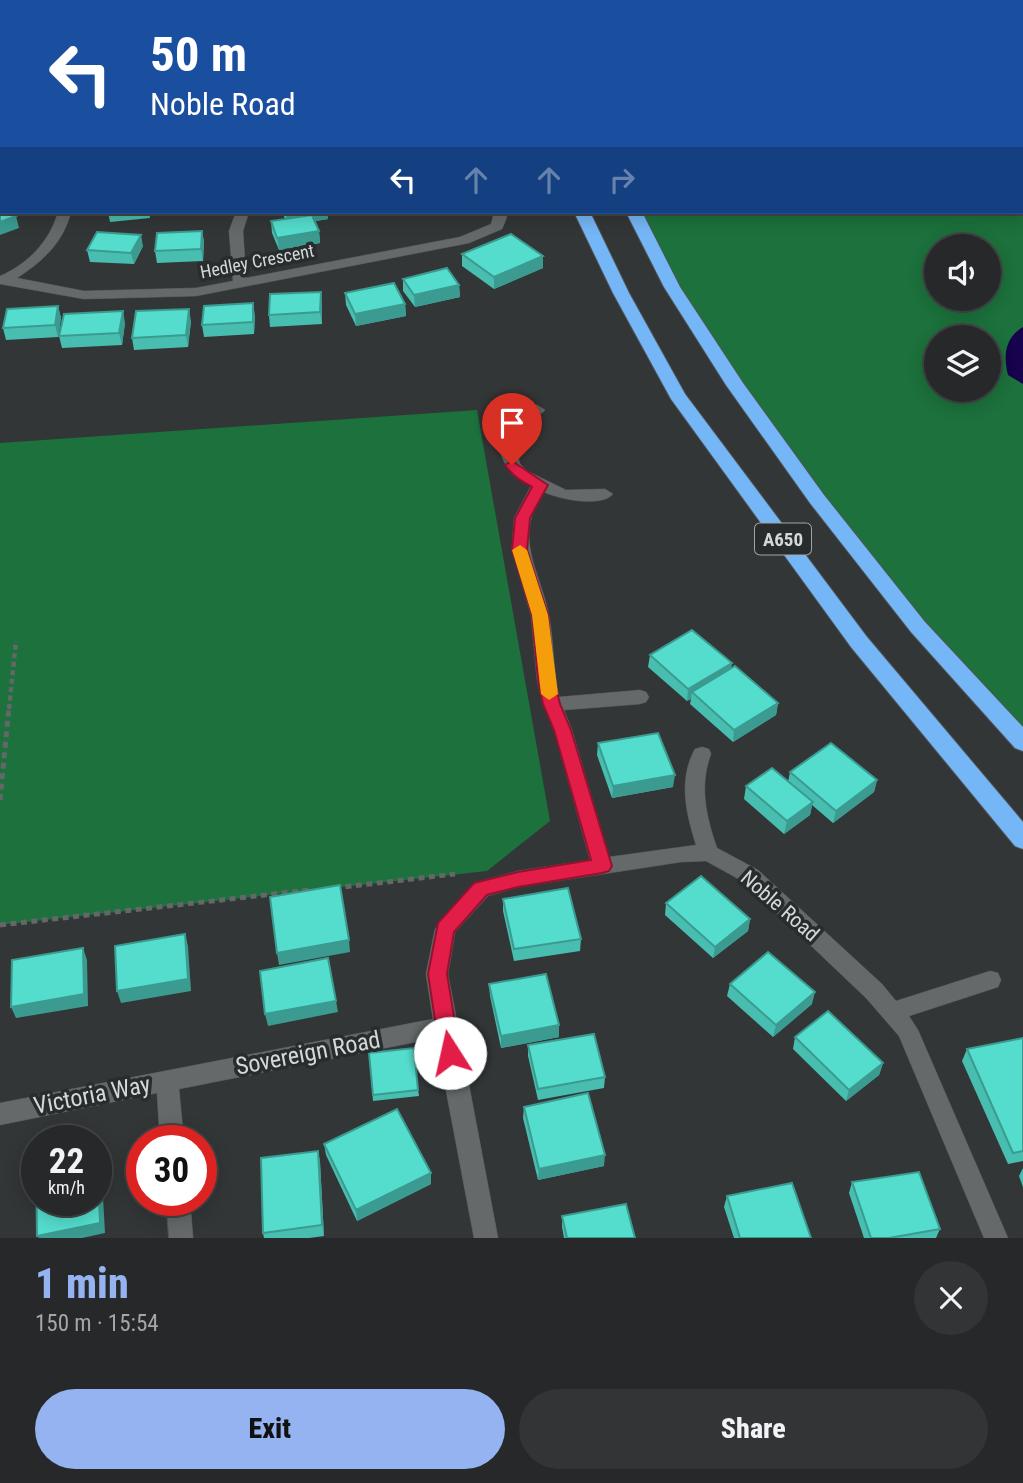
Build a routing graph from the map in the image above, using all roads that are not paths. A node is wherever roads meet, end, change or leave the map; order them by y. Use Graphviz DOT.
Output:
graph roads {
  1 [pos="63,214"];
  2 [pos="241,214"];
  3 [pos="498,214"];
  4 [pos="583,214"];
  5 [pos="635,214"];
  6 [pos="3,280"];
  7 [pos="240,283"];
  8 [pos="537,411"];
  9 [pos="540,485"];
  10 [pos="605,494"];
  11 [pos="640,697"];
  12 [pos="552,704"];
  13 [pos="1023,742"];
  14 [pos="702,754"];
  15 [pos="1023,839"];
  16 [pos="709,853"];
  17 [pos="602,866"];
  18 [pos="990,980"];
  19 [pos="892,1012"];
  20 [pos="445,1026"];
  21 [pos="167,1080"];
  22 [pos="0,1114"];
  23 [pos="171,1125"];
  24 [pos="179,1216"];
  25 [pos="181,1238"];
  26 [pos="486,1238"];
  27 [pos="996,1238"];
  1 -- 6 [label="street"];
  2 -- 7 [label="street"];
  3 -- 7 [label="street, Hedley Crescent"];
  4 -- 15 [label="highway, A650"];
  5 -- 13 [label="highway, A650"];
  6 -- 7 [label="street, Hedley Crescent"];
  8 -- 9 [label="street"];
  9 -- 10 [label="street"];
  9 -- 12 [label="street"];
  11 -- 12 [label="street"];
  12 -- 17 [label="street"];
  14 -- 16 [label="street"];
  16 -- 17 [label="street"];
  16 -- 19 [label="street, Noble Road"];
  17 -- 20 [label="street"];
  18 -- 19 [label="street"];
  19 -- 27 [label="street, Noble Road"];
  20 -- 21 [label="street, Sovereign Road"];
  20 -- 26 [label="street"];
  21 -- 22 [label="street, Victoria Way"];
  21 -- 23 [label="street, Victoria Way"];
  24 -- 25 [label="street"];
}
